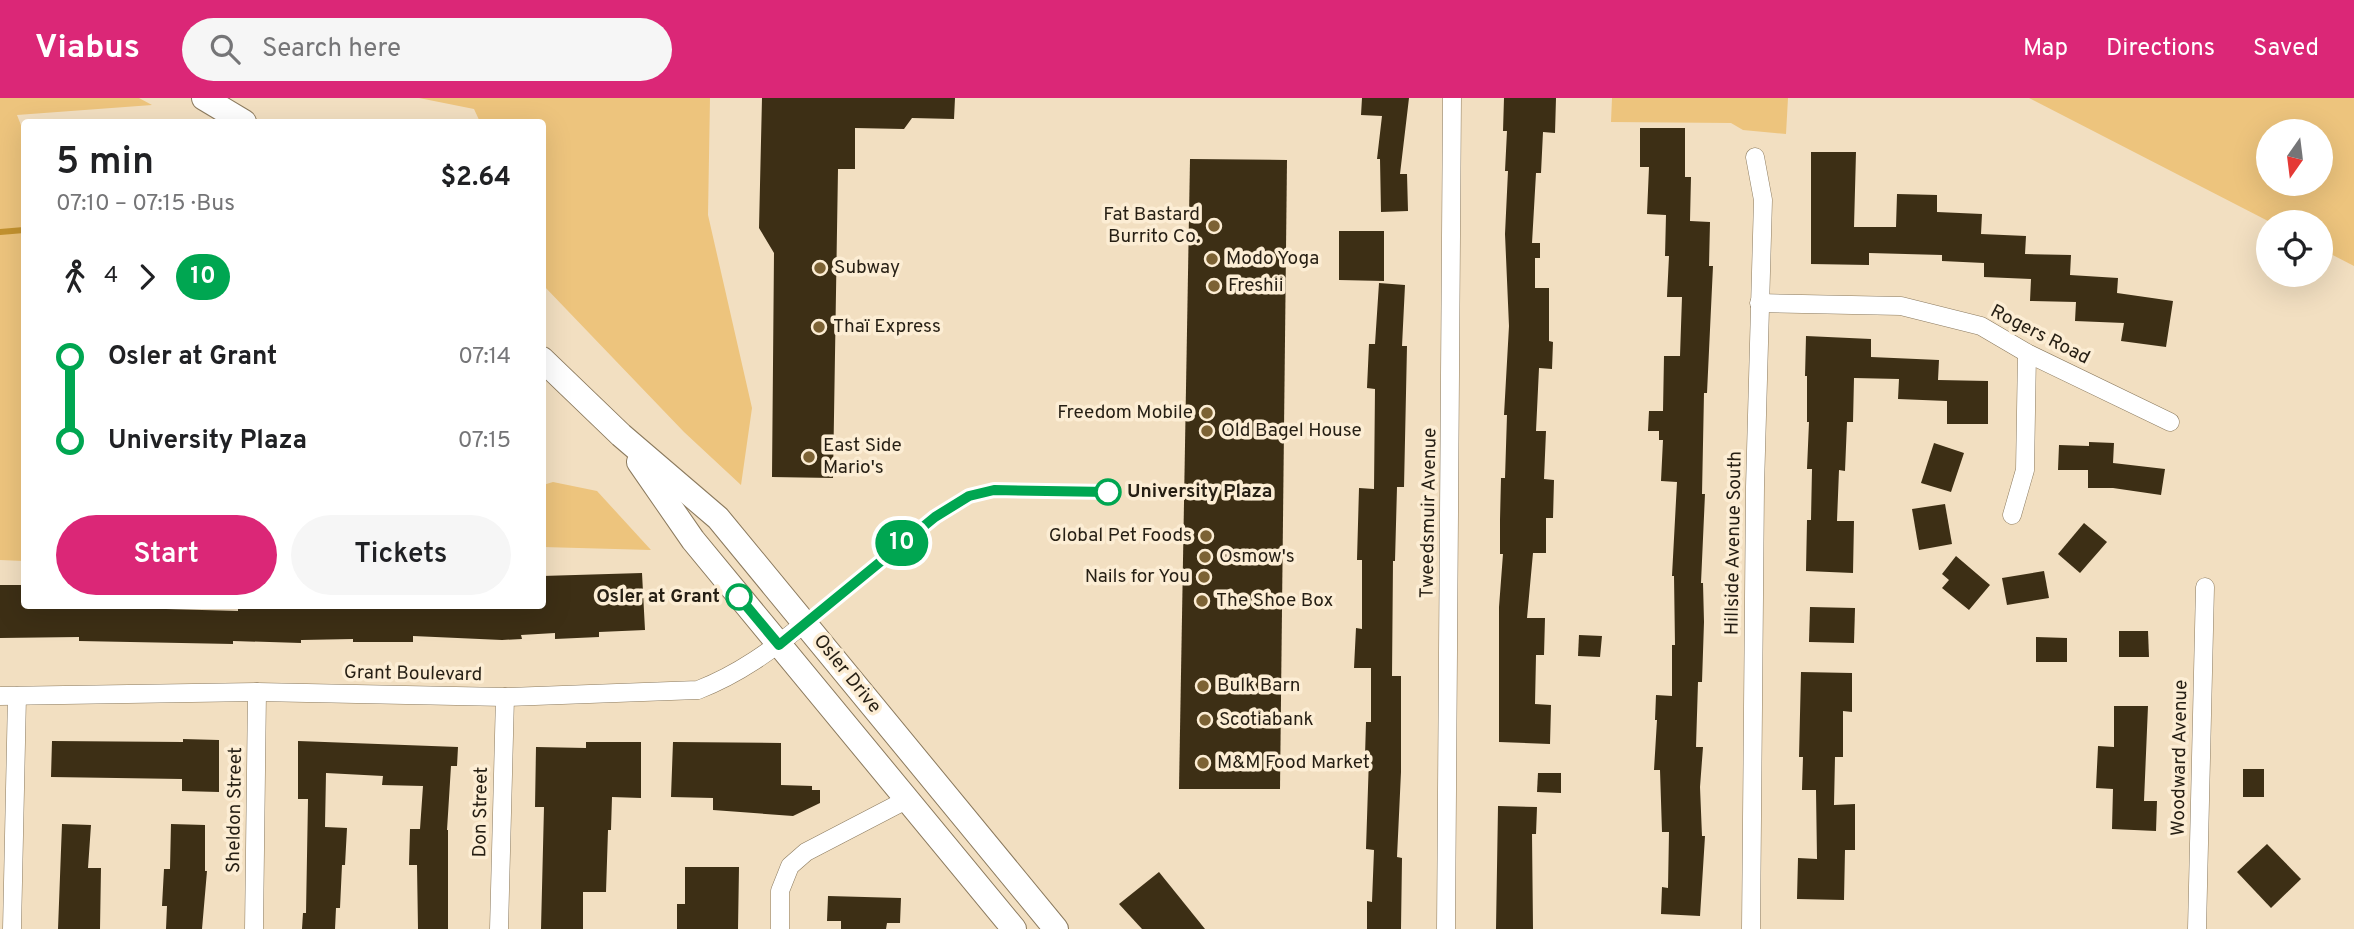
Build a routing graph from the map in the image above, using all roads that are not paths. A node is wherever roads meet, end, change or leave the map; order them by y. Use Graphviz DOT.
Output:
graph roads {
  1 [pos="204,98"];
  2 [pos="1452,98"];
  3 [pos="239,119"];
  4 [pos="1755,158"];
  5 [pos="1759,303"];
  6 [pos="2027,353"];
  7 [pos="546,363"];
  8 [pos="2170,422"];
  9 [pos="621,435"];
  10 [pos="2012,515"];
  11 [pos="2204,587"];
  12 [pos="806,622"];
  13 [pos="779,645"];
  14 [pos="257,692"];
  15 [pos="9,696"];
  16 [pos="505,697"];
  17 [pos="906,800"];
  18 [pos="12,929"];
  19 [pos="254,929"];
  20 [pos="499,929"];
  21 [pos="780,929"];
  22 [pos="1014,929"];
  23 [pos="1056,929"];
  24 [pos="1446,929"];
  25 [pos="1751,929"];
  26 [pos="2197,929"];
  1 -- 3 [label="main road"];
  2 -- 24 [label="street, Tweedsmuir Avenue"];
  4 -- 5 [label="street, Hillside Avenue South"];
  5 -- 6 [label="street, Rogers Road"];
  5 -- 25 [label="street, Hillside Avenue South"];
  6 -- 8 [label="street, Rogers Road"];
  6 -- 10 [label="street"];
  7 -- 9 [label="main road, Osler Drive"];
  9 -- 12 [label="main road, Osler Drive"];
  9 -- 13 [label="main road, Osler Drive"];
  11 -- 26 [label="street, Woodward Avenue"];
  12 -- 13 [label="street, Grant Boulevard"];
  12 -- 23 [label="main road, Osler Drive"];
  13 -- 16 [label="street, Grant Boulevard"];
  13 -- 17 [label="main road, Osler Drive"];
  14 -- 15 [label="street, Grant Boulevard"];
  14 -- 16 [label="street, Grant Boulevard"];
  14 -- 19 [label="street, Sheldon Street"];
  15 -- 18 [label="street"];
  16 -- 20 [label="street, Don Street"];
  17 -- 21 [label="street"];
  17 -- 22 [label="main road, Osler Drive"];
}
